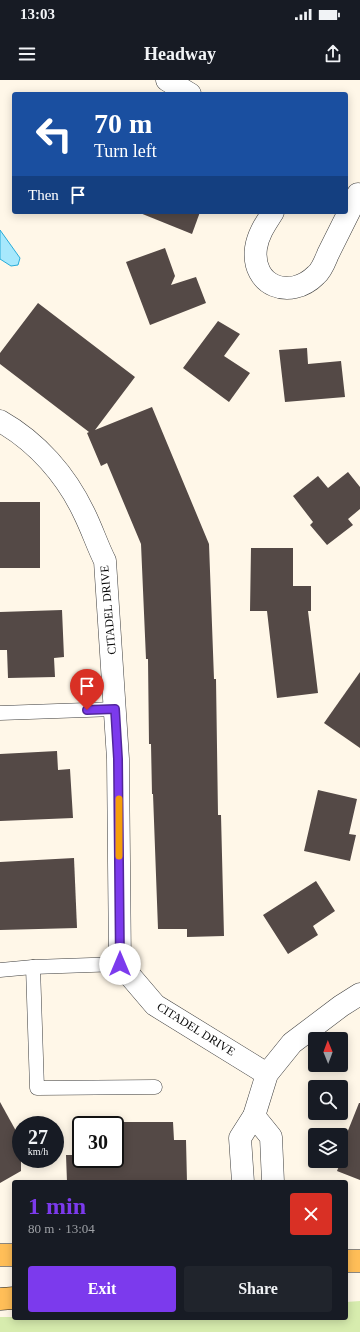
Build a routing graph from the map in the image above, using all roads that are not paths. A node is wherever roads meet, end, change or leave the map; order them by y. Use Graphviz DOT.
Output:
graph roads {
  1 [pos="167,80"];
  2 [pos="187,92"];
  3 [pos="355,192"];
  4 [pos="348,208"];
  5 [pos="272,214"];
  6 [pos="345,214"];
  7 [pos="0,421"];
  8 [pos="115,709"];
  9 [pos="0,713"];
  10 [pos="120,964"];
  11 [pos="32,967"];
  12 [pos="0,970"];
  13 [pos="360,994"];
  14 [pos="267,1074"];
  15 [pos="155,1087"];
  16 [pos="254,1116"];
  17 [pos="243,1180"];
  18 [pos="273,1180"];
  19 [pos="0,1255"];
  20 [pos="12,1255"];
  21 [pos="348,1261"];
  22 [pos="360,1261"];
  23 [pos="12,1298"];
  24 [pos="0,1299"];
  1 -- 2 [label="street"];
  3 -- 4 [label="street"];
  5 -- 6 [label="street"];
  7 -- 8 [label="street, CITADEL DRIVE"];
  8 -- 9 [label="lane"];
  8 -- 10 [label="street, CITADEL DRIVE"];
  10 -- 11 [label="lane"];
  10 -- 14 [label="street, CITADEL DRIVE"];
  11 -- 12 [label="lane"];
  11 -- 15 [label="lane"];
  13 -- 14 [label="street"];
  14 -- 16 [label="street"];
  16 -- 17 [label="street"];
  16 -- 18 [label="street"];
  19 -- 20 [label="main road"];
  21 -- 22 [label="main road"];
  23 -- 24 [label="main road"];
}
